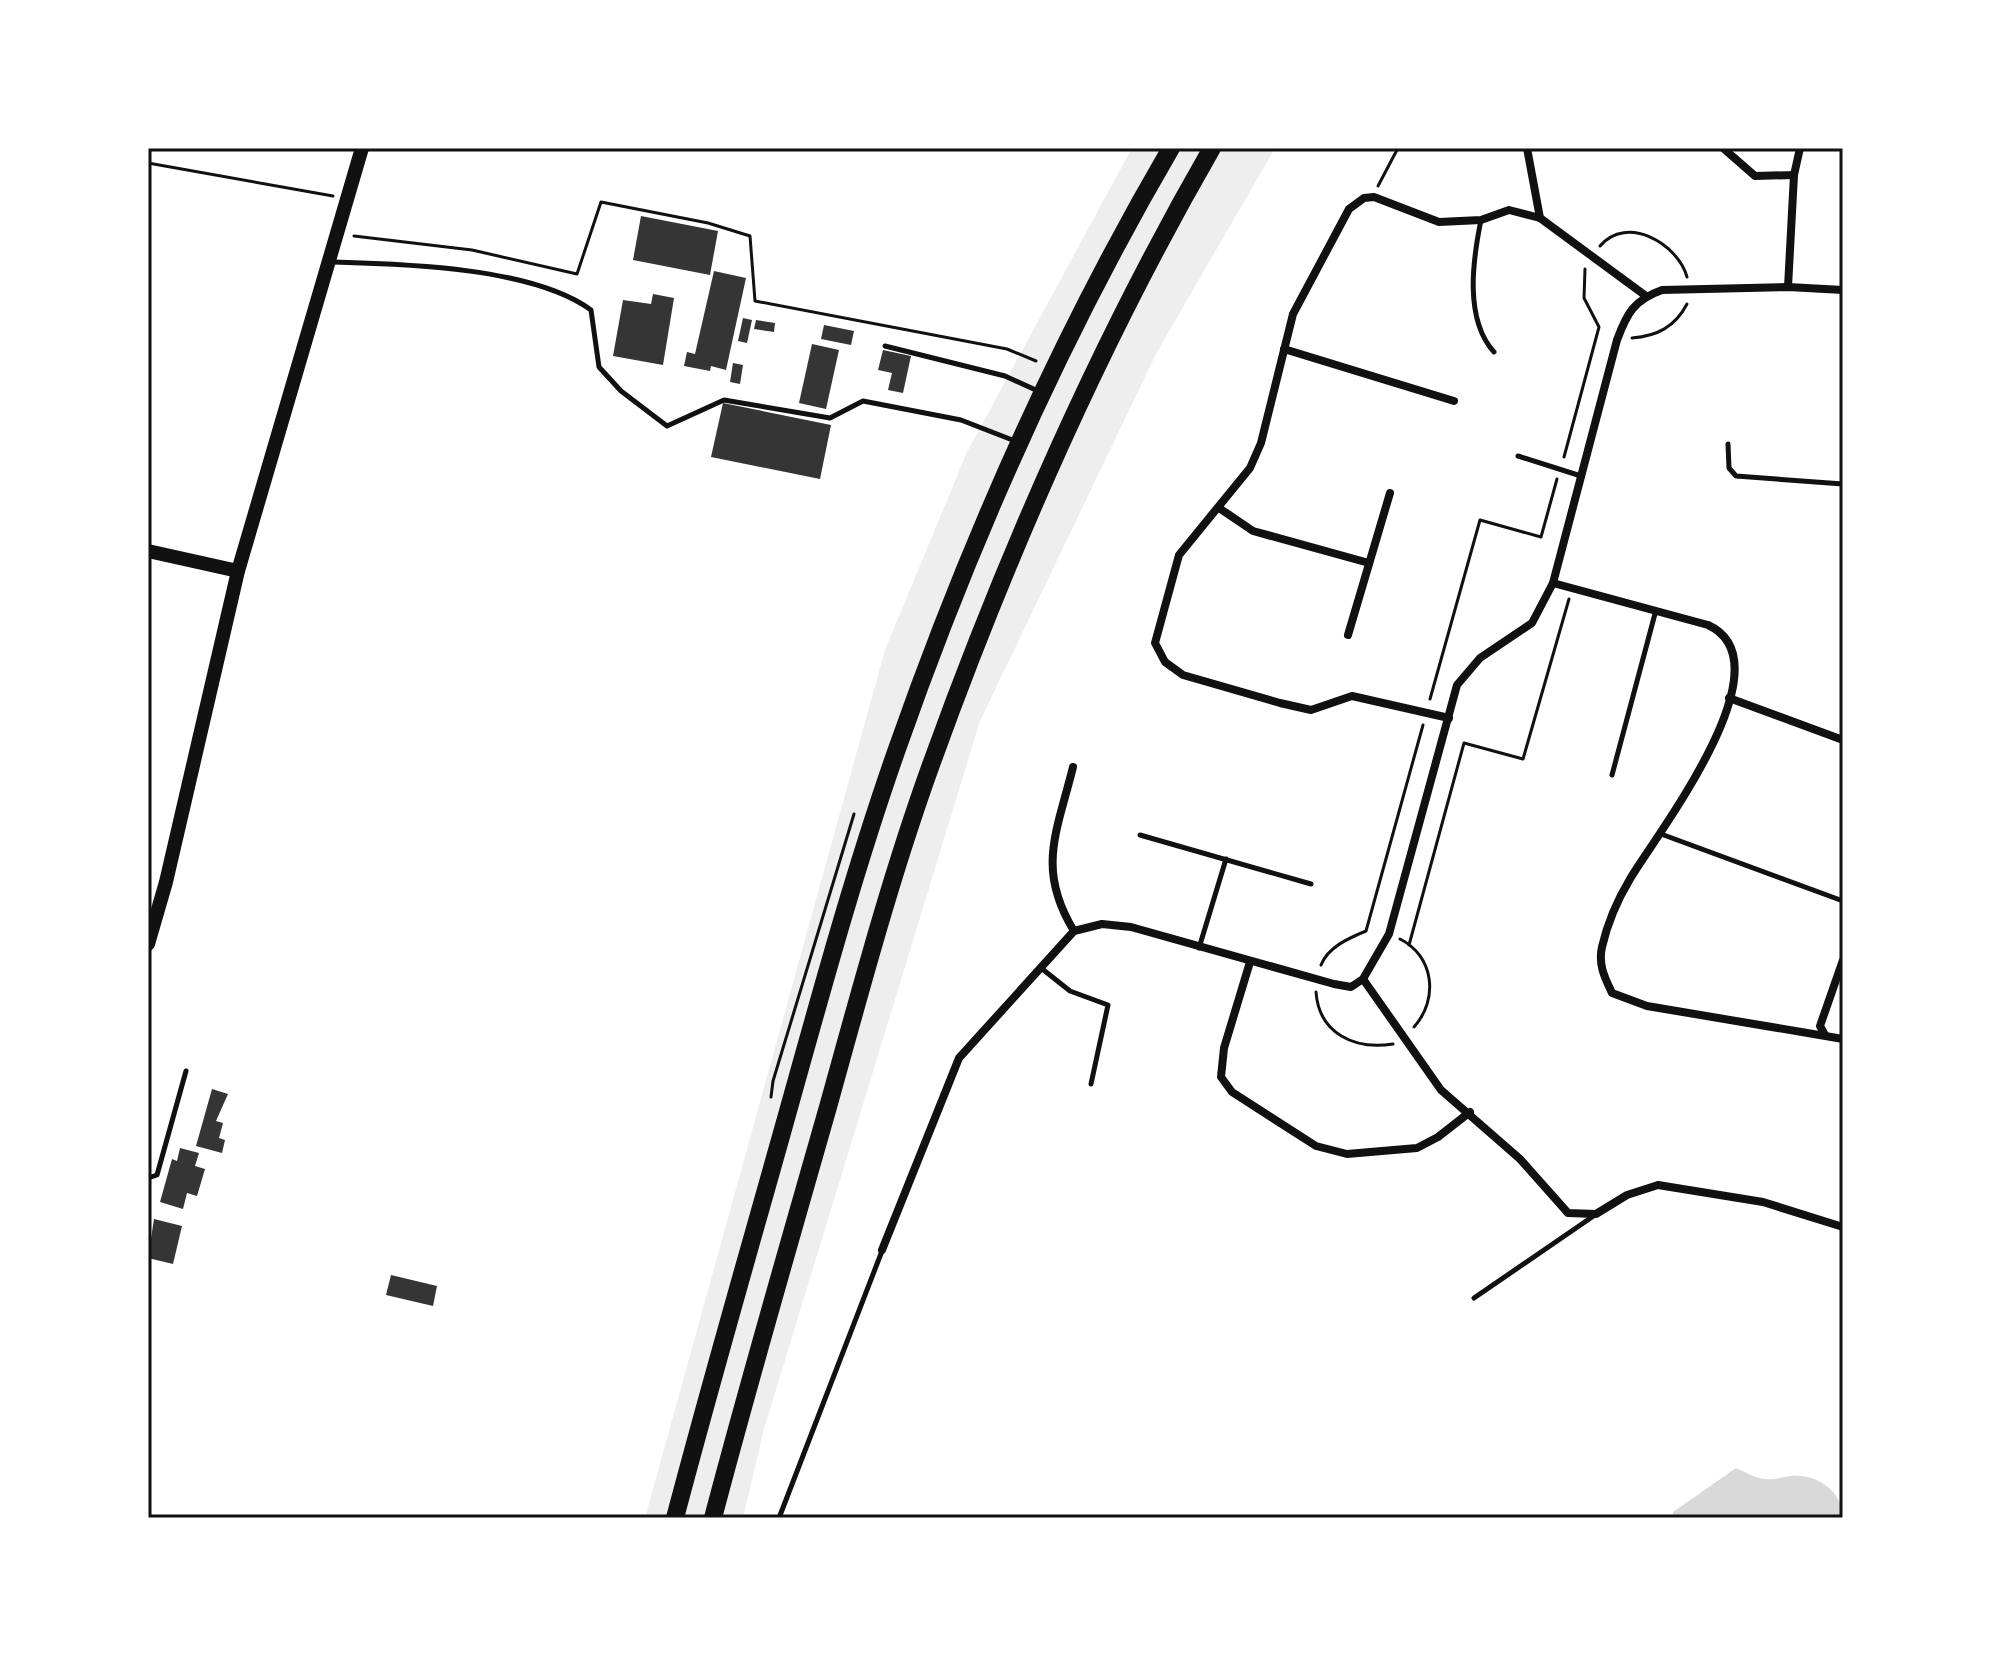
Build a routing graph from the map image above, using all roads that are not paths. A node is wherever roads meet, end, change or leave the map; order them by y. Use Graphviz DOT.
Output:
graph roads {
  1 [pos="362,148"];
  2 [pos="1171,148"];
  3 [pos="1212,148"];
  4 [pos="1527,148"];
  5 [pos="1723,148"];
  6 [pos="1800,148"];
  7 [pos="1794,175"];
  8 [pos="1540,218"];
  9 [pos="1481,220"];
  10 [pos="331,262"];
  11 [pos="1788,287"];
  12 [pos="1843,290"];
  13 [pos="1646,296"];
  14 [pos="885,346"];
  15 [pos="1284,349"];
  16 [pos="1494,352"];
  17 [pos="1042,393"];
  18 [pos="1454,401"];
  19 [pos="1020,443"];
  20 [pos="1728,444"];
  21 [pos="1518,456"];
  22 [pos="1582,476"];
  23 [pos="1843,484"];
  24 [pos="1390,493"];
  25 [pos="1219,508"];
  26 [pos="148,551"];
  27 [pos="1369,563"];
  28 [pos="238,571"];
  29 [pos="1553,583"];
  30 [pos="1656,610"];
  31 [pos="1348,635"];
  32 [pos="1729,698"];
  33 [pos="1449,718"];
  34 [pos="1843,740"];
  35 [pos="1073,767"];
  36 [pos="1612,775"];
  37 [pos="1661,834"];
  38 [pos="1140,835"];
  39 [pos="1226,859"];
  40 [pos="1311,884"];
  41 [pos="1843,901"];
  42 [pos="1074,931"];
  43 [pos="148,944"];
  44 [pos="1199,949"];
  45 [pos="1843,960"];
  46 [pos="1250,962"];
  47 [pos="1041,968"];
  48 [pos="1363,979"];
  49 [pos="1825,1035"];
  50 [pos="1843,1039"];
  51 [pos="186,1071"];
  52 [pos="1091,1084"];
  53 [pos="1470,1112"];
  54 [pos="148,1178"];
  55 [pos="1596,1214"];
  56 [pos="1843,1227"];
  57 [pos="882,1250"];
  58 [pos="1474,1298"];
  59 [pos="675,1518"];
  60 [pos="713,1518"];
  61 [pos="779,1518"];
  1 -- 10 [label="street"];
  2 -- 17 [label="highway"];
  3 -- 60 [label="highway"];
  4 -- 8 [label="street"];
  5 -- 7 [label="street"];
  6 -- 7 [label="street"];
  7 -- 11 [label="street"];
  8 -- 9 [label="street"];
  8 -- 13 [label="street"];
  9 -- 15 [label="street"];
  9 -- 16 [label="lane"];
  10 -- 19 [label="lane"];
  10 -- 28 [label="street"];
  11 -- 12 [label="street"];
  11 -- 13 [label="street"];
  13 -- 22 [label="street"];
  14 -- 17 [label="lane"];
  15 -- 18 [label="street"];
  15 -- 25 [label="street"];
  17 -- 19 [label="highway"];
  19 -- 59 [label="highway"];
  20 -- 23 [label="lane"];
  21 -- 22 [label="lane"];
  22 -- 29 [label="street"];
  24 -- 27 [label="street"];
  25 -- 27 [label="street"];
  25 -- 33 [label="street"];
  26 -- 28 [label="street"];
  27 -- 31 [label="street"];
  28 -- 43 [label="street"];
  29 -- 30 [label="street"];
  29 -- 33 [label="street"];
  30 -- 32 [label="street"];
  30 -- 36 [label="lane"];
  32 -- 34 [label="street"];
  32 -- 37 [label="street"];
  33 -- 48 [label="street"];
  35 -- 42 [label="street"];
  37 -- 41 [label="lane"];
  37 -- 49 [label="street"];
  38 -- 39 [label="lane"];
  39 -- 40 [label="lane"];
  39 -- 44 [label="lane"];
  42 -- 44 [label="street"];
  42 -- 47 [label="street"];
  44 -- 46 [label="street"];
  45 -- 49 [label="street"];
  46 -- 48 [label="street"];
  46 -- 53 [label="street"];
  47 -- 52 [label="lane"];
  47 -- 57 [label="street"];
  48 -- 53 [label="street"];
  49 -- 50 [label="street"];
  51 -- 54 [label="lane"];
  53 -- 55 [label="street"];
  55 -- 56 [label="street"];
  55 -- 58 [label="lane"];
  57 -- 61 [label="lane"];
}
